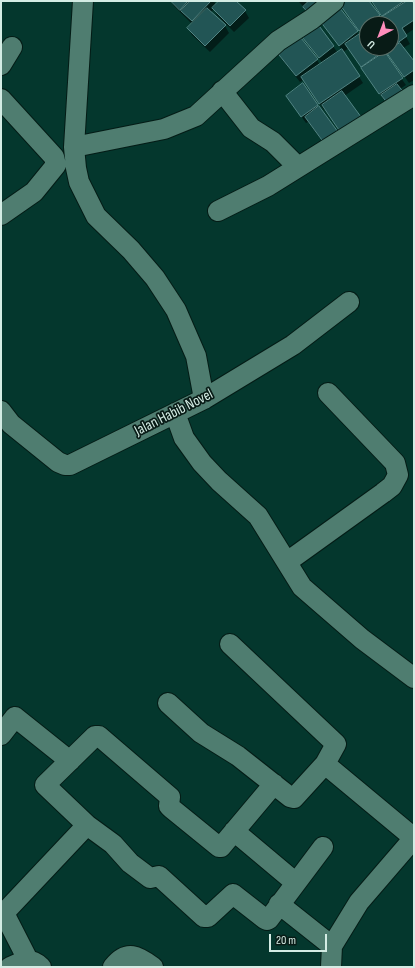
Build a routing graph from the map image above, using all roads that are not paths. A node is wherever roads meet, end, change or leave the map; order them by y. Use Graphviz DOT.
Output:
graph roads {
  1 [pos="83,1"];
  2 [pos="334,1"];
  3 [pos="12,47"];
  4 [pos="1,65"];
  5 [pos="222,91"];
  6 [pos="414,95"];
  7 [pos="1,99"];
  8 [pos="74,147"];
  9 [pos="298,168"];
  10 [pos="218,211"];
  11 [pos="1,215"];
  12 [pos="349,302"];
  13 [pos="328,393"];
  14 [pos="204,399"];
  15 [pos="1,411"];
  16 [pos="175,414"];
  17 [pos="287,562"];
  18 [pos="230,644"];
  19 [pos="414,678"];
  20 [pos="168,703"];
  21 [pos="1,735"];
  22 [pos="70,761"];
  23 [pos="325,764"];
  24 [pos="274,784"];
  25 [pos="87,825"];
  26 [pos="234,831"];
  27 [pos="412,844"];
  28 [pos="323,847"];
  29 [pos="296,883"];
  30 [pos="279,904"];
  31 [pos="332,946"];
  32 [pos="26,965"];
  33 [pos="113,967"];
  34 [pos="153,967"];
  35 [pos="331,967"];
  1 -- 8 [label="street"];
  2 -- 5 [label="street"];
  3 -- 4 [label="street"];
  5 -- 8 [label="street"];
  5 -- 9 [label="street"];
  6 -- 9 [label="street"];
  7 -- 11 [label="street"];
  8 -- 14 [label="street"];
  9 -- 10 [label="street"];
  12 -- 14 [label="street, Jalan Habib Novel"];
  13 -- 17 [label="street"];
  14 -- 16 [label="street, Jalan Habib Novel"];
  15 -- 16 [label="street, Jalan Habib Novel"];
  16 -- 17 [label="street"];
  17 -- 19 [label="street"];
  18 -- 23 [label="street"];
  20 -- 24 [label="street"];
  21 -- 22 [label="street"];
  22 -- 25 [label="street"];
  22 -- 26 [label="street"];
  23 -- 24 [label="street"];
  23 -- 27 [label="street"];
  24 -- 26 [label="street"];
  25 -- 30 [label="street"];
  25 -- 32 [label="street"];
  26 -- 29 [label="street"];
  27 -- 31 [label="street"];
  28 -- 29 [label="street"];
  29 -- 30 [label="street"];
  30 -- 31 [label="street"];
  31 -- 35 [label="street"];
  33 -- 34 [label="street"];
}
